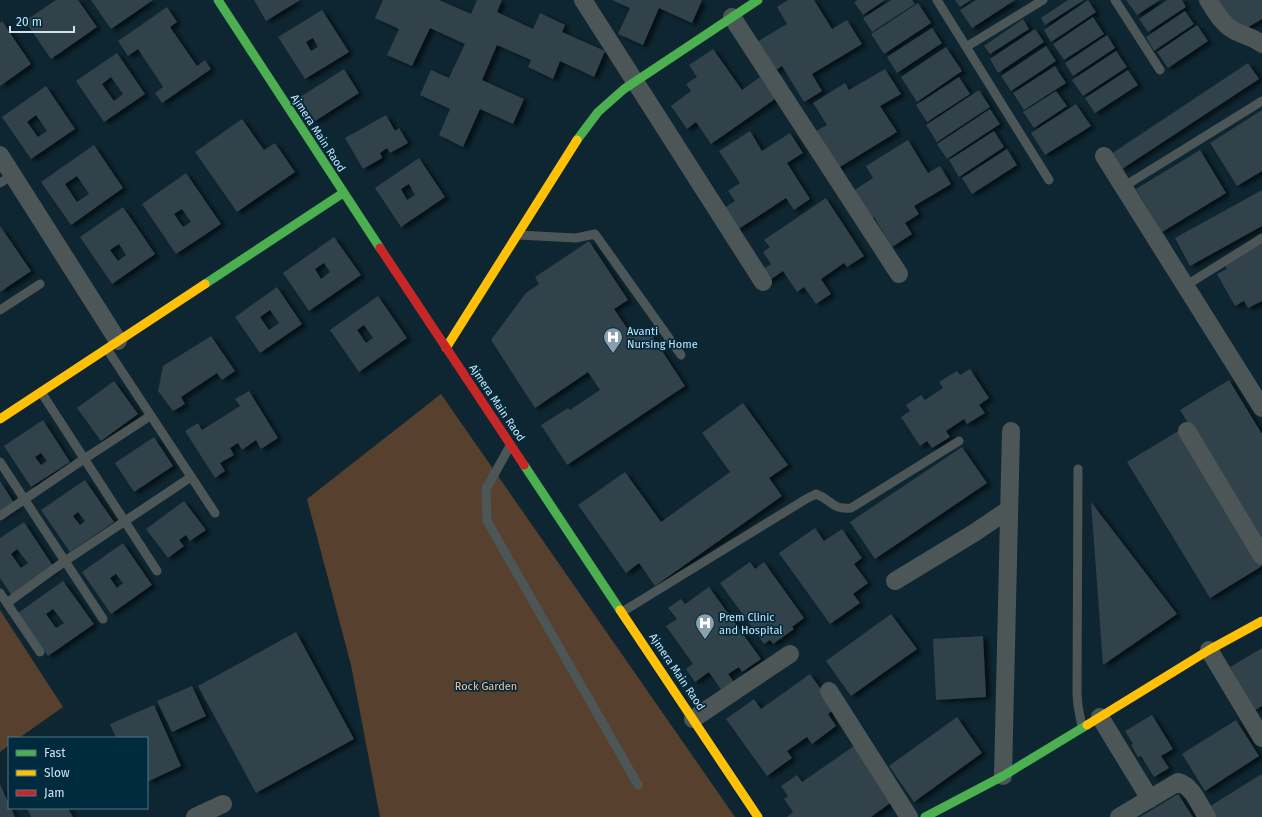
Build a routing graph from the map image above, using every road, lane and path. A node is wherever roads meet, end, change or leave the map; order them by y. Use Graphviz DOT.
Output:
graph roads {
  1 [pos="218,0"];
  2 [pos="583,0"];
  3 [pos="758,0"];
  4 [pos="937,0"];
  5 [pos="1043,0"];
  6 [pos="1115,0"];
  7 [pos="1208,0"];
  8 [pos="732,17"];
  9 [pos="1262,44"];
  10 [pos="966,47"];
  11 [pos="1160,70"];
  12 [pos="635,81"];
  13 [pos="1262,101"];
  14 [pos="0,155"];
  15 [pos="1104,156"];
  16 [pos="6,179"];
  17 [pos="1049,180"];
  18 [pos="1123,187"];
  19 [pos="343,193"];
  20 [pos="516,235"];
  21 [pos="1262,238"];
  22 [pos="898,274"];
  23 [pos="764,282"];
  24 [pos="40,284"];
  25 [pos="1186,286"];
  26 [pos="0,310"];
  27 [pos="112,345"];
  28 [pos="446,348"];
  29 [pos="681,356"];
  30 [pos="41,392"];
  31 [pos="1262,408"];
  32 [pos="150,416"];
  33 [pos="0,419"];
  34 [pos="1187,430"];
  35 [pos="1011,431"];
  36 [pos="960,441"];
  37 [pos="510,444"];
  38 [pos="84,459"];
  39 [pos="0,462"];
  40 [pos="1078,469"];
  41 [pos="191,477"];
  42 [pos="24,499"];
  43 [pos="1008,510"];
  44 [pos="215,513"];
  45 [pos="0,516"];
  46 [pos="125,521"];
  47 [pos="1262,556"];
  48 [pos="65,561"];
  49 [pos="157,571"];
  50 [pos="894,581"];
  51 [pos="0,593"];
  52 [pos="7,603"];
  53 [pos="622,612"];
  54 [pos="103,619"];
  55 [pos="1262,621"];
  56 [pos="1209,650"];
  57 [pos="40,652"];
  58 [pos="790,654"];
  59 [pos="829,691"];
  60 [pos="1100,717"];
  61 [pos="693,719"];
  62 [pos="1082,728"];
  63 [pos="1260,728"];
  64 [pos="1003,776"];
  65 [pos="638,785"];
  66 [pos="1150,799"];
  67 [pos="223,804"];
  68 [pos="195,817"];
  69 [pos="758,817"];
  70 [pos="909,817"];
  71 [pos="925,817"];
  72 [pos="1120,817"];
  73 [pos="1207,817"];
  1 -- 19 [label="street, Ajmera Main Raod"];
  2 -- 12 [label="street"];
  3 -- 8 [label="street"];
  4 -- 10 [label="lane"];
  5 -- 10 [label="lane"];
  6 -- 11 [label="lane"];
  7 -- 9 [label="street"];
  8 -- 12 [label="street"];
  8 -- 22 [label="street"];
  10 -- 17 [label="lane"];
  12 -- 20 [label="street"];
  12 -- 23 [label="street"];
  13 -- 18 [label="lane"];
  14 -- 16 [label="street"];
  15 -- 18 [label="street"];
  16 -- 27 [label="street"];
  18 -- 25 [label="street"];
  19 -- 27 [label="street"];
  19 -- 28 [label="street, Ajmera Main Raod"];
  20 -- 28 [label="street"];
  20 -- 29 [label="lane"];
  21 -- 25 [label="lane"];
  24 -- 26 [label="lane"];
  25 -- 31 [label="street"];
  27 -- 30 [label="street"];
  27 -- 32 [label="lane"];
  28 -- 37 [label="street, Ajmera Main Raod"];
  30 -- 33 [label="street"];
  30 -- 38 [label="lane"];
  32 -- 38 [label="lane"];
  32 -- 41 [label="lane"];
  34 -- 47 [label="street"];
  35 -- 43 [label="street"];
  36 -- 53 [label="lane"];
  37 -- 53 [label="street, Ajmera Main Raod"];
  37 -- 65 [label="lane"];
  38 -- 42 [label="lane"];
  38 -- 46 [label="lane"];
  39 -- 42 [label="lane"];
  40 -- 62 [label="lane"];
  41 -- 44 [label="lane"];
  41 -- 46 [label="lane"];
  42 -- 45 [label="lane"];
  42 -- 48 [label="lane"];
  43 -- 50 [label="street"];
  43 -- 64 [label="street"];
  46 -- 48 [label="lane"];
  46 -- 49 [label="lane"];
  48 -- 52 [label="lane"];
  48 -- 54 [label="lane"];
  51 -- 52 [label="lane"];
  52 -- 57 [label="lane"];
  53 -- 61 [label="street, Ajmera Main Raod"];
  55 -- 56 [label="street"];
  56 -- 60 [label="street"];
  56 -- 63 [label="street"];
  58 -- 61 [label="street"];
  59 -- 70 [label="street"];
  60 -- 62 [label="street"];
  60 -- 66 [label="street"];
  61 -- 69 [label="street, Ajmera Main Raod"];
  62 -- 64 [label="street"];
  64 -- 71 [label="street"];
  66 -- 72 [label="street"];
  66 -- 73 [label="street"];
  67 -- 68 [label="street"];
}
